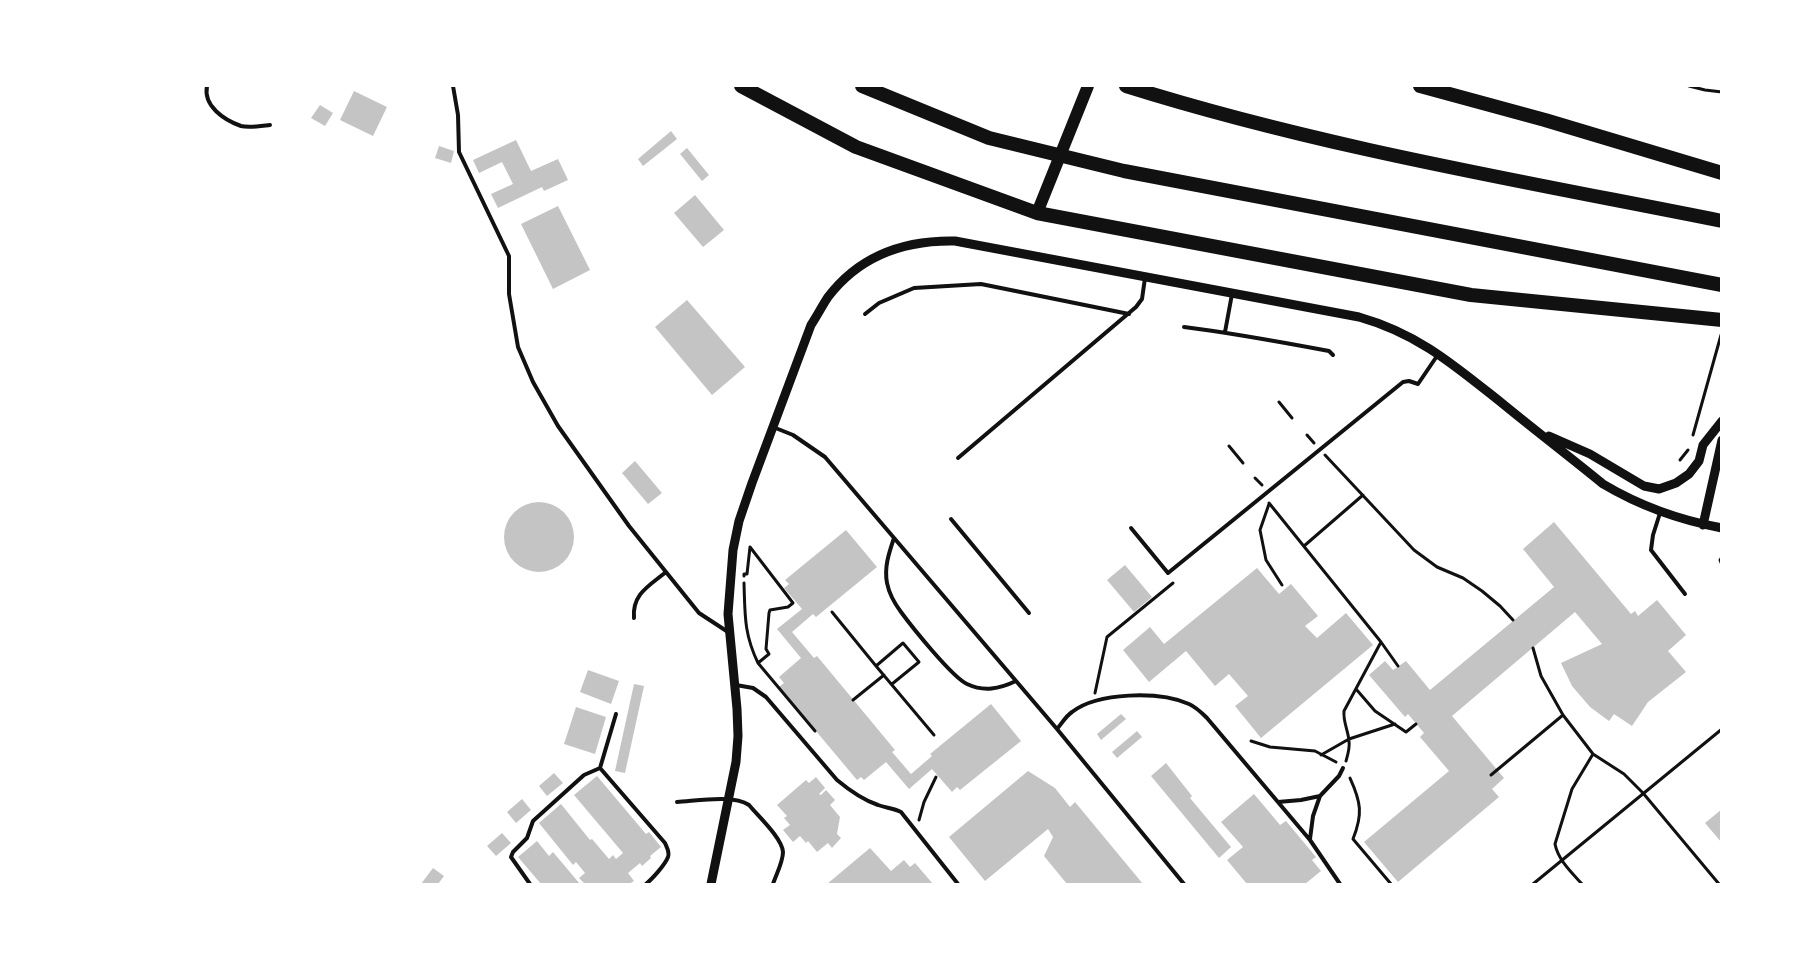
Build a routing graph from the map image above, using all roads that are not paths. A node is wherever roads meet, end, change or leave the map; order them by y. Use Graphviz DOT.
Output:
graph roads {
  1 [pos="207,86"];
  2 [pos="453,86"];
  3 [pos="741,86"];
  4 [pos="862,86"];
  5 [pos="1088,86"];
  6 [pos="1126,86"];
  7 [pos="1420,86"];
  8 [pos="270,125"];
  9 [pos="1722,173"];
  10 [pos="1037,213"];
  11 [pos="1720,221"];
  12 [pos="1146,278"];
  13 [pos="1722,285"];
  14 [pos="1232,294"];
  15 [pos="865,314"];
  16 [pos="1129,314"];
  17 [pos="1722,321"];
  18 [pos="1184,327"];
  19 [pos="1225,332"];
  20 [pos="1440,354"];
  21 [pos="1333,355"];
  22 [pos="1722,421"];
  23 [pos="773,426"];
  24 [pos="1534,429"];
  25 [pos="1722,440"];
  26 [pos="958,458"];
  27 [pos="1660,512"];
  28 [pos="951,519"];
  29 [pos="1703,525"];
  30 [pos="1131,528"];
  31 [pos="1722,528"];
  32 [pos="894,537"];
  33 [pos="666,572"];
  34 [pos="1685,594"];
  35 [pos="1029,613"];
  36 [pos="634,618"];
  37 [pos="731,634"];
  38 [pos="1016,681"];
  39 [pos="735,685"];
  40 [pos="616,714"];
  41 [pos="1057,729"];
  42 [pos="600,768"];
  43 [pos="1343,768"];
  44 [pos="1320,796"];
  45 [pos="729,799"];
  46 [pos="1278,801"];
  47 [pos="677,802"];
  48 [pos="1310,840"];
  49 [pos="530,885"];
  50 [pos="646,885"];
  51 [pos="711,885"];
  52 [pos="774,885"];
  53 [pos="958,885"];
  54 [pos="1184,885"];
  55 [pos="1341,885"];
  1 -- 8 [label="lane"];
  2 -- 33 [label="lane"];
  3 -- 10 [label="highway"];
  4 -- 13 [label="highway"];
  5 -- 10 [label="main road"];
  6 -- 11 [label="highway"];
  7 -- 9 [label="highway"];
  10 -- 17 [label="highway"];
  12 -- 14 [label="street"];
  12 -- 16 [label="lane"];
  12 -- 23 [label="street"];
  14 -- 19 [label="lane"];
  14 -- 20 [label="street"];
  15 -- 16 [label="lane"];
  16 -- 26 [label="lane"];
  18 -- 19 [label="lane"];
  19 -- 21 [label="lane"];
  20 -- 24 [label="street"];
  20 -- 30 [label="lane"];
  22 -- 24 [label="street"];
  23 -- 32 [label="lane"];
  23 -- 37 [label="street"];
  24 -- 27 [label="street"];
  25 -- 29 [label="street"];
  27 -- 29 [label="street"];
  27 -- 34 [label="lane"];
  28 -- 35 [label="lane"];
  29 -- 31 [label="street"];
  32 -- 38 [label="lane"];
  32 -- 38 [label="lane"];
  33 -- 36 [label="lane"];
  33 -- 37 [label="lane"];
  37 -- 39 [label="street"];
  38 -- 41 [label="lane"];
  39 -- 45 [label="street"];
  39 -- 53 [label="lane"];
  40 -- 42 [label="lane"];
  41 -- 46 [label="lane"];
  41 -- 54 [label="lane"];
  42 -- 49 [label="lane"];
  42 -- 50 [label="lane"];
  43 -- 44 [label="lane"];
  44 -- 46 [label="lane"];
  44 -- 48 [label="lane"];
  45 -- 47 [label="lane"];
  45 -- 51 [label="street"];
  45 -- 52 [label="lane"];
  46 -- 48 [label="lane"];
  48 -- 55 [label="lane"];
}
